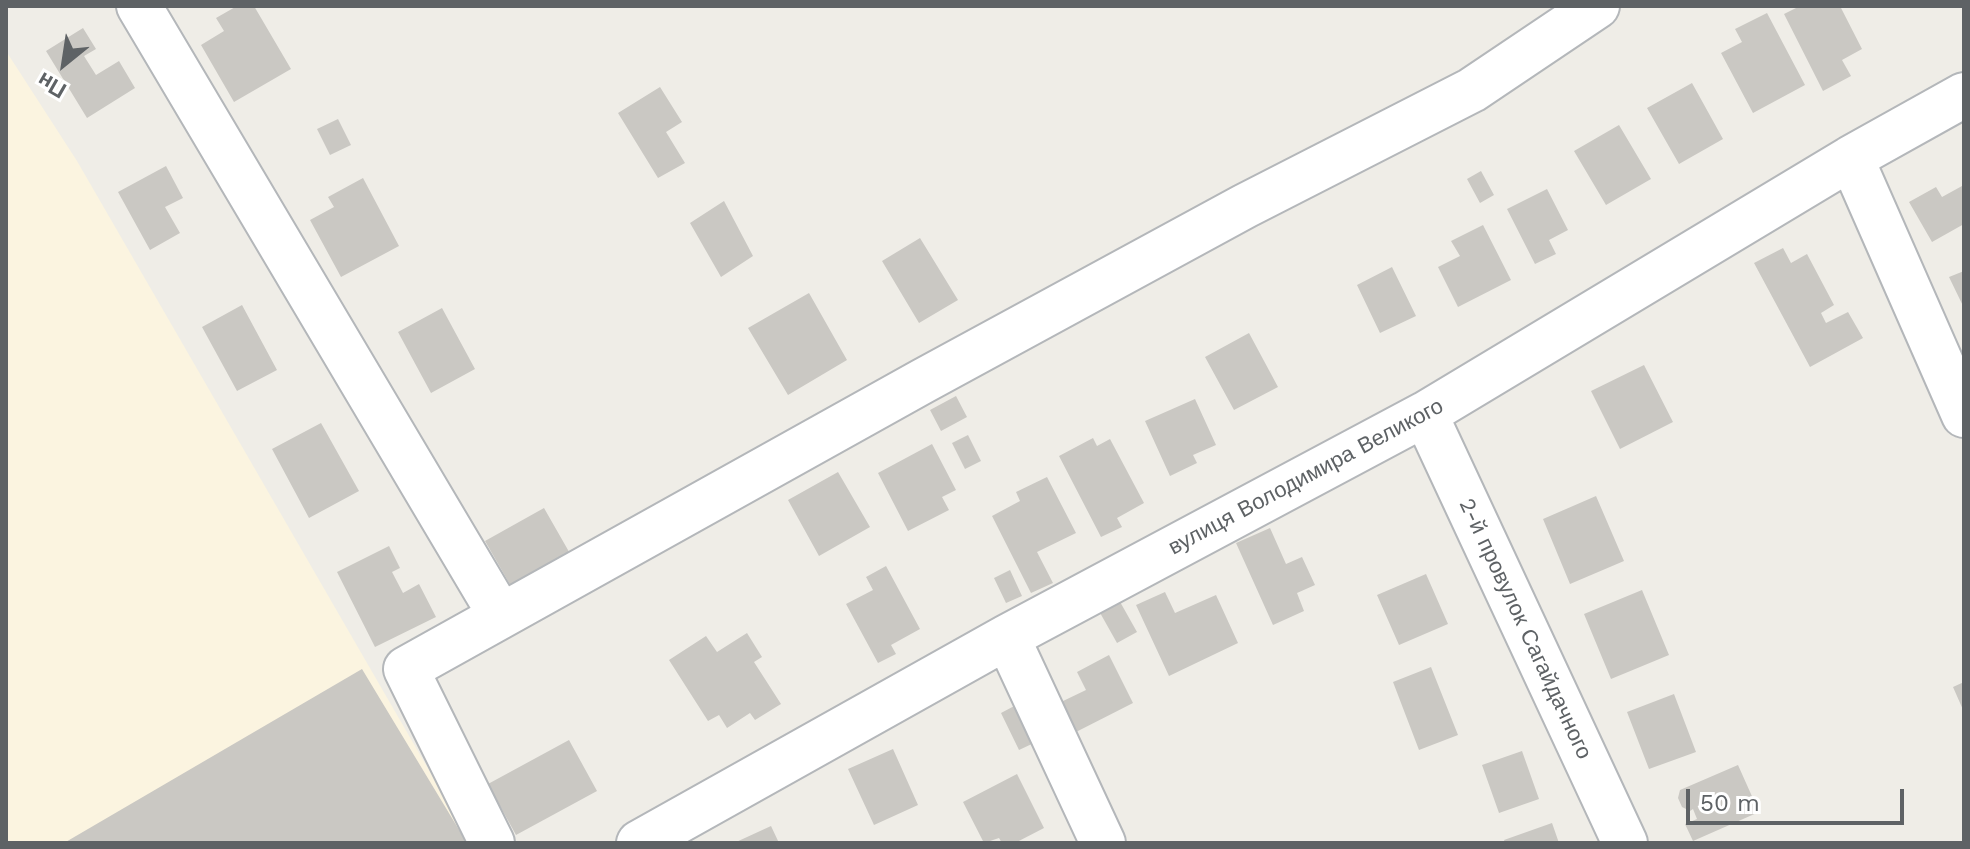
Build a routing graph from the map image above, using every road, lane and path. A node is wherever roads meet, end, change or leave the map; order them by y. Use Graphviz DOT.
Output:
graph roads {
  1 [pos="139,6"];
  2 [pos="1597,6"];
  3 [pos="1964,95"];
  4 [pos="1851,158"];
  5 [pos="1425,414"];
  6 [pos="1964,415"];
  7 [pos="501,616"];
  8 [pos="1007,637"];
  9 [pos="492,843"];
  10 [pos="639,843"];
  11 [pos="1103,843"];
  12 [pos="1625,843"];
  1 -- 7 [label="street"];
  2 -- 7 [label="street"];
  3 -- 4 [label="street, вулиця Володимира Великого"];
  4 -- 5 [label="street, вулиця Володимира Великого"];
  4 -- 6 [label="street"];
  5 -- 8 [label="street, вулиця Володимира Великого"];
  5 -- 12 [label="street, 2-й провулок Сагайдачного"];
  7 -- 9 [label="street"];
  8 -- 10 [label="street, вулиця Володимира Великого"];
  8 -- 11 [label="street"];
}
